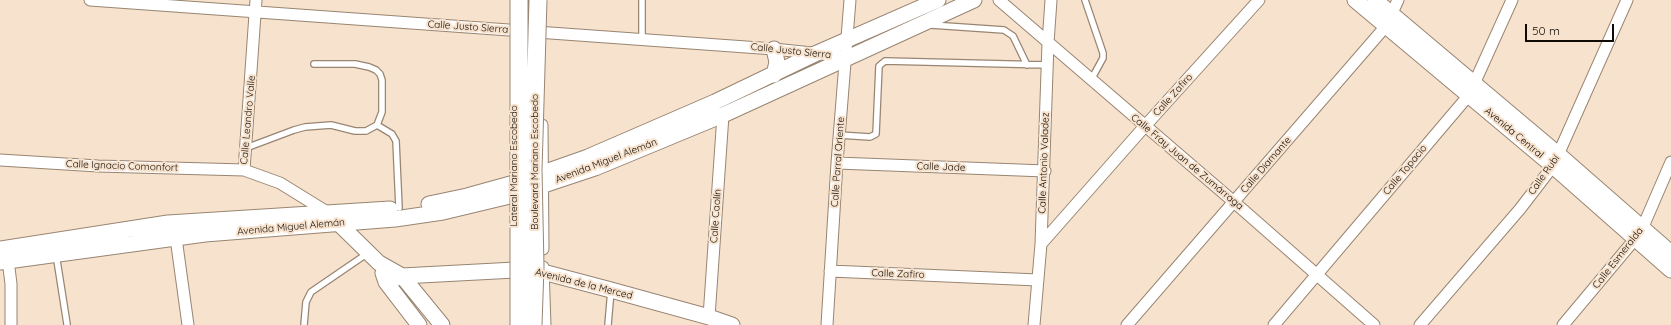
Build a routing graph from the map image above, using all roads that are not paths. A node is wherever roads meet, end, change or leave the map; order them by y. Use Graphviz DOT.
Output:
graph roads {
  1 [pos="90,0"];
  2 [pos="256,0"];
  3 [pos="642,0"];
  4 [pos="850,0"];
  5 [pos="938,0"];
  6 [pos="974,0"];
  7 [pos="999,0"];
  8 [pos="1051,0"];
  9 [pos="1084,0"];
  10 [pos="1259,0"];
  11 [pos="1355,0"];
  12 [pos="1375,0"];
  13 [pos="1398,0"];
  14 [pos="1512,0"];
  15 [pos="1627,0"];
  16 [pos="516,2"];
  17 [pos="541,3"];
  18 [pos="256,12"];
  19 [pos="1389,20"];
  20 [pos="922,24"];
  21 [pos="515,30"];
  22 [pos="543,32"];
  23 [pos="642,39"];
  24 [pos="1048,43"];
  25 [pos="774,49"];
  26 [pos="846,49"];
  27 [pos="822,57"];
  28 [pos="314,64"];
  29 [pos="1027,65"];
  30 [pos="1048,65"];
  31 [pos="776,78"];
  32 [pos="1091,80"];
  33 [pos="1471,89"];
  34 [pos="738,98"];
  35 [pos="723,115"];
  36 [pos="377,125"];
  37 [pos="1145,126"];
  38 [pos="675,127"];
  39 [pos="839,135"];
  40 [pos="646,139"];
  41 [pos="246,148"];
  42 [pos="0,160"];
  43 [pos="1556,161"];
  44 [pos="1671,162"];
  45 [pos="837,163"];
  46 [pos="244,170"];
  47 [pos="1044,172"];
  48 [pos="543,179"];
  49 [pos="514,189"];
  50 [pos="1234,202"];
  51 [pos="399,208"];
  52 [pos="332,217"];
  53 [pos="199,228"];
  54 [pos="180,233"];
  55 [pos="1639,234"];
  56 [pos="130,236"];
  57 [pos="1041,244"];
  58 [pos="30,251"];
  59 [pos="1671,253"];
  60 [pos="56,254"];
  61 [pos="2,257"];
  62 [pos="374,258"];
  63 [pos="515,270"];
  64 [pos="1671,270"];
  65 [pos="830,271"];
  66 [pos="543,272"];
  67 [pos="1316,275"];
  68 [pos="402,276"];
  69 [pos="1038,280"];
  70 [pos="386,282"];
  71 [pos="611,290"];
  72 [pos="709,317"];
  73 [pos="67,324"];
  74 [pos="11,325"];
  75 [pos="188,325"];
  76 [pos="304,325"];
  77 [pos="419,325"];
  78 [pos="442,325"];
  79 [pos="514,325"];
  80 [pos="519,325"];
  81 [pos="534,325"];
  82 [pos="545,325"];
  83 [pos="608,325"];
  84 [pos="730,325"];
  85 [pos="827,325"];
  86 [pos="1034,325"];
  87 [pos="1127,325"];
  88 [pos="1274,325"];
  89 [pos="1374,325"];
  90 [pos="1420,325"];
  91 [pos="1563,325"];
  1 -- 18 [label="street, Calle Justo Sierra"];
  2 -- 18 [label="street, Calle Leandro Valle"];
  3 -- 23 [label="lane"];
  4 -- 26 [label="street, Calle Parral Oriente"];
  5 -- 26 [label="main road, Avenida Miguel Alemán"];
  6 -- 20 [label="main road, Avenida Miguel Alemán"];
  7 -- 24 [label="street, Calle Fray Juan de Zumárraga"];
  8 -- 24 [label="street, Calle Antonio Valadez"];
  9 -- 32 [label="lane"];
  10 -- 37 [label="street, Calle Zafiro"];
  11 -- 19 [label="main road, Avenida Central"];
  12 -- 19 [label="main road, Avenida Central"];
  13 -- 19 [label="street, Calle Diamante"];
  14 -- 33 [label="street, Calle Topacio"];
  15 -- 43 [label="street, Calle Rubí"];
  16 -- 17 [label="street"];
  16 -- 21 [label="street, Lateral Mariano Escobedo"];
  16 -- 80 [label="main road, Boulevard Mariano Escobedo, bridge"];
  17 -- 22 [label="street"];
  17 -- 81 [label="main road, Boulevard Mariano Escobedo, bridge"];
  18 -- 21 [label="street, Calle Justo Sierra"];
  18 -- 41 [label="street, Calle Leandro Valle"];
  19 -- 33 [label="main road, Avenida Central"];
  19 -- 50 [label="street, Calle Diamante"];
  20 -- 26 [label="main road, Avenida Miguel Alemán"];
  20 -- 29 [label="lane"];
  21 -- 22 [label="street, Calle Justo Sierra"];
  21 -- 49 [label="street, Lateral Mariano Escobedo"];
  22 -- 23 [label="street, Calle Justo Sierra"];
  22 -- 48 [label="street"];
  23 -- 25 [label="street, Calle Justo Sierra"];
  24 -- 30 [label="street, Calle Antonio Valadez"];
  24 -- 32 [label="street, Calle Fray Juan de Zumárraga"];
  25 -- 27 [label="street, Calle Justo Sierra"];
  25 -- 31 [label="main road"];
  26 -- 27 [label="main road, Avenida Miguel Alemán"];
  26 -- 35 [label="main road, Avenida Miguel Alemán"];
  26 -- 39 [label="street, Calle Parral Oriente"];
  27 -- 31 [label="main road, Avenida Miguel Alemán"];
  28 -- 36 [label="lane"];
  29 -- 30 [label="lane"];
  29 -- 39 [label="lane"];
  30 -- 47 [label="street, Calle Antonio Valadez"];
  31 -- 48 [label="main road, Avenida Miguel Alemán"];
  32 -- 37 [label="street, Calle Fray Juan de Zumárraga"];
  33 -- 43 [label="main road, Avenida Central"];
  33 -- 67 [label="street, Calle Topacio"];
  34 -- 38 [label="lane"];
  35 -- 48 [label="main road, Avenida Miguel Alemán"];
  35 -- 72 [label="street, Calle Caolín"];
  36 -- 41 [label="lane"];
  36 -- 51 [label="lane"];
  37 -- 50 [label="street, Calle Fray Juan de Zumárraga"];
  37 -- 57 [label="street, Calle Zafiro"];
  39 -- 45 [label="street, Calle Parral Oriente"];
  40 -- 48 [label="lane"];
  41 -- 46 [label="street, Calle Leandro Valle"];
  42 -- 46 [label="street, Calle Ignacio Comonfort"];
  43 -- 55 [label="main road, Avenida Central"];
  43 -- 90 [label="street, Calle Rubí"];
  44 -- 55 [label="street, Calle Esmeralda"];
  45 -- 47 [label="street, Calle Jade"];
  45 -- 65 [label="street, Calle Parral Oriente"];
  46 -- 52 [label="street, Calle Leandro Valle"];
  47 -- 57 [label="street, Calle Antonio Valadez"];
  48 -- 49 [label="main road, Avenida Miguel Alemán"];
  48 -- 66 [label="street"];
  49 -- 51 [label="main road, Avenida Miguel Alemán"];
  49 -- 52 [label="main road, Avenida Miguel Alemán"];
  49 -- 63 [label="street, Lateral Mariano Escobedo"];
  50 -- 67 [label="street, Calle Fray Juan de Zumárraga"];
  50 -- 87 [label="street, Calle Diamante"];
  51 -- 52 [label="main road, Avenida Miguel Alemán"];
  52 -- 53 [label="lane"];
  52 -- 54 [label="main road, Avenida Miguel Alemán"];
  52 -- 61 [label="main road, Avenida Miguel Alemán"];
  52 -- 62 [label="main road, Calle Leandro Valle"];
  54 -- 56 [label="lane"];
  54 -- 60 [label="main road, Avenida Miguel Alemán"];
  54 -- 75 [label="street"];
  55 -- 59 [label="main road, Avenida Central"];
  55 -- 64 [label="main road, Avenida Central"];
  55 -- 91 [label="street, Calle Esmeralda"];
  57 -- 69 [label="street, Calle Antonio Valadez"];
  58 -- 61 [label="lane"];
  60 -- 61 [label="main road, Avenida Miguel Alemán"];
  60 -- 73 [label="lane"];
  61 -- 74 [label="street"];
  62 -- 68 [label="main road, Calle Leandro Valle"];
  62 -- 70 [label="main road, Calle Leandro Valle"];
  62 -- 76 [label="lane"];
  63 -- 66 [label="main road, Avenida de la Merced"];
  63 -- 68 [label="main road, Avenida de la Merced"];
  63 -- 79 [label="street, Lateral Mariano Escobedo"];
  65 -- 69 [label="street, Calle Zafiro"];
  65 -- 85 [label="street, Calle Parral Oriente"];
  66 -- 71 [label="main road, Avenida de la Merced"];
  66 -- 82 [label="street"];
  67 -- 88 [label="street, Calle Topacio"];
  67 -- 89 [label="street, Calle Fray Juan de Zumárraga"];
  68 -- 70 [label="main road, Avenida de la Merced"];
  68 -- 78 [label="main road, Calle Leandro Valle"];
  69 -- 86 [label="street, Calle Antonio Valadez"];
  70 -- 77 [label="main road, Calle Leandro Valle"];
  71 -- 72 [label="main road, Avenida de la Merced"];
  71 -- 83 [label="lane"];
  72 -- 84 [label="main road, Avenida de la Merced"];
}
